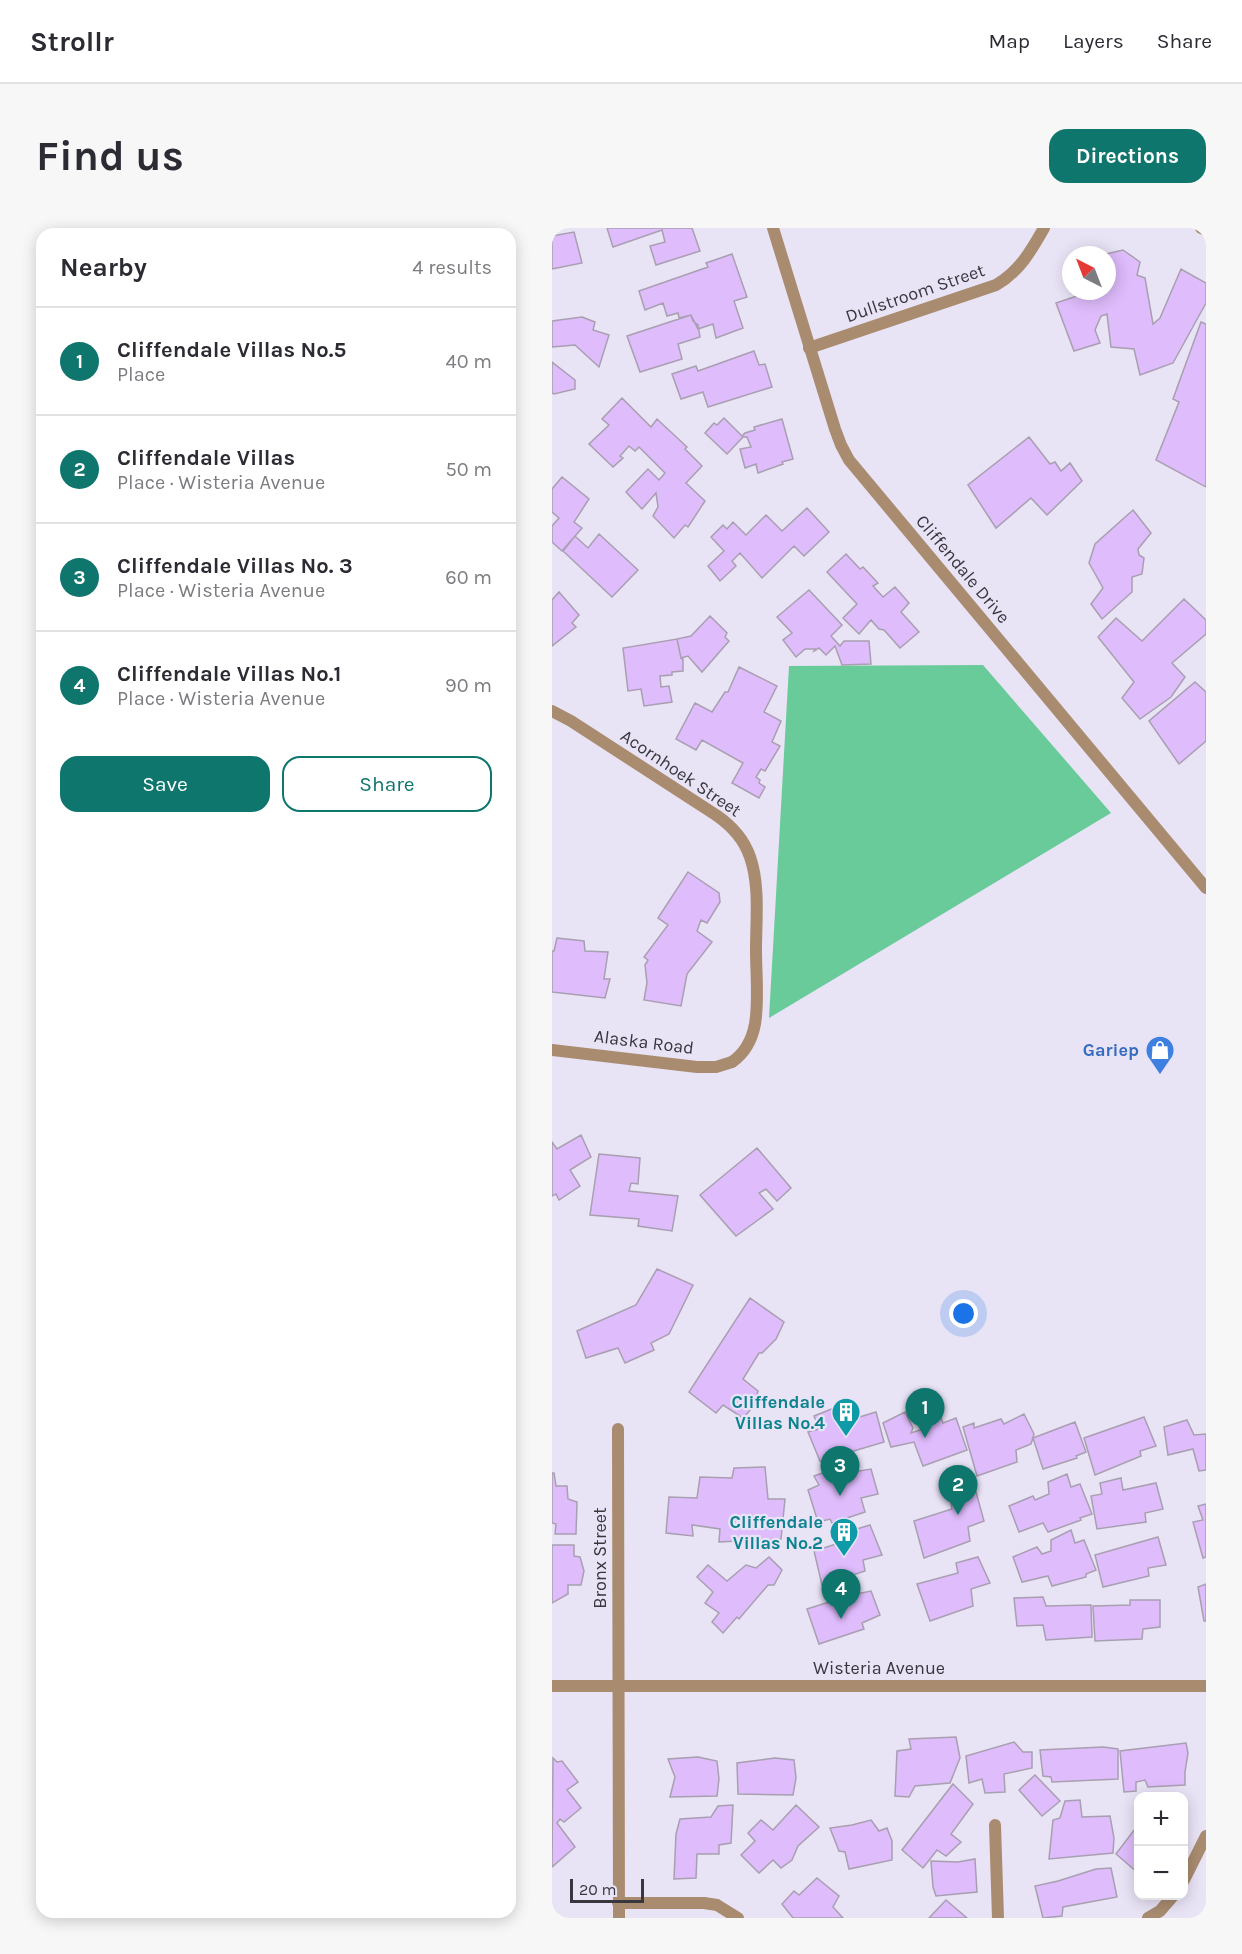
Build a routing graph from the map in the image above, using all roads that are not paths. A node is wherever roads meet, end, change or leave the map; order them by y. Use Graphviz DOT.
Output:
graph roads {
  1 [pos="773,228"];
  2 [pos="1044,228"];
  3 [pos="1201,228"];
  4 [pos="1206,230"];
  5 [pos="809,348"];
  6 [pos="552,711"];
  7 [pos="1206,888"];
  8 [pos="552,1050"];
  9 [pos="732,1062"];
  10 [pos="618,1429"];
  11 [pos="552,1686"];
  12 [pos="618,1686"];
  13 [pos="1206,1686"];
  14 [pos="995,1825"];
  15 [pos="1206,1836"];
  16 [pos="1188,1872"];
  17 [pos="1170,1900"];
  18 [pos="618,1903"];
  19 [pos="619,1918"];
  20 [pos="738,1918"];
  21 [pos="998,1918"];
  22 [pos="1148,1918"];
  1 -- 5 [label="street, Cliffendale Drive"];
  2 -- 5 [label="street, Dullstroom Street"];
  3 -- 4 [label="street"];
  5 -- 7 [label="street, Cliffendale Drive"];
  6 -- 9 [label="street, Acornhoek Street"];
  8 -- 9 [label="street, Alaska Road"];
  10 -- 12 [label="street, Bronx Street"];
  11 -- 12 [label="street, Wisteria Avenue"];
  12 -- 13 [label="street, Wisteria Avenue"];
  12 -- 18 [label="street, Bronx Street"];
  14 -- 21 [label="street"];
  15 -- 16 [label="street"];
  17 -- 22 [label="street"];
  18 -- 19 [label="street, Bronx Street"];
  18 -- 20 [label="street"];
}
